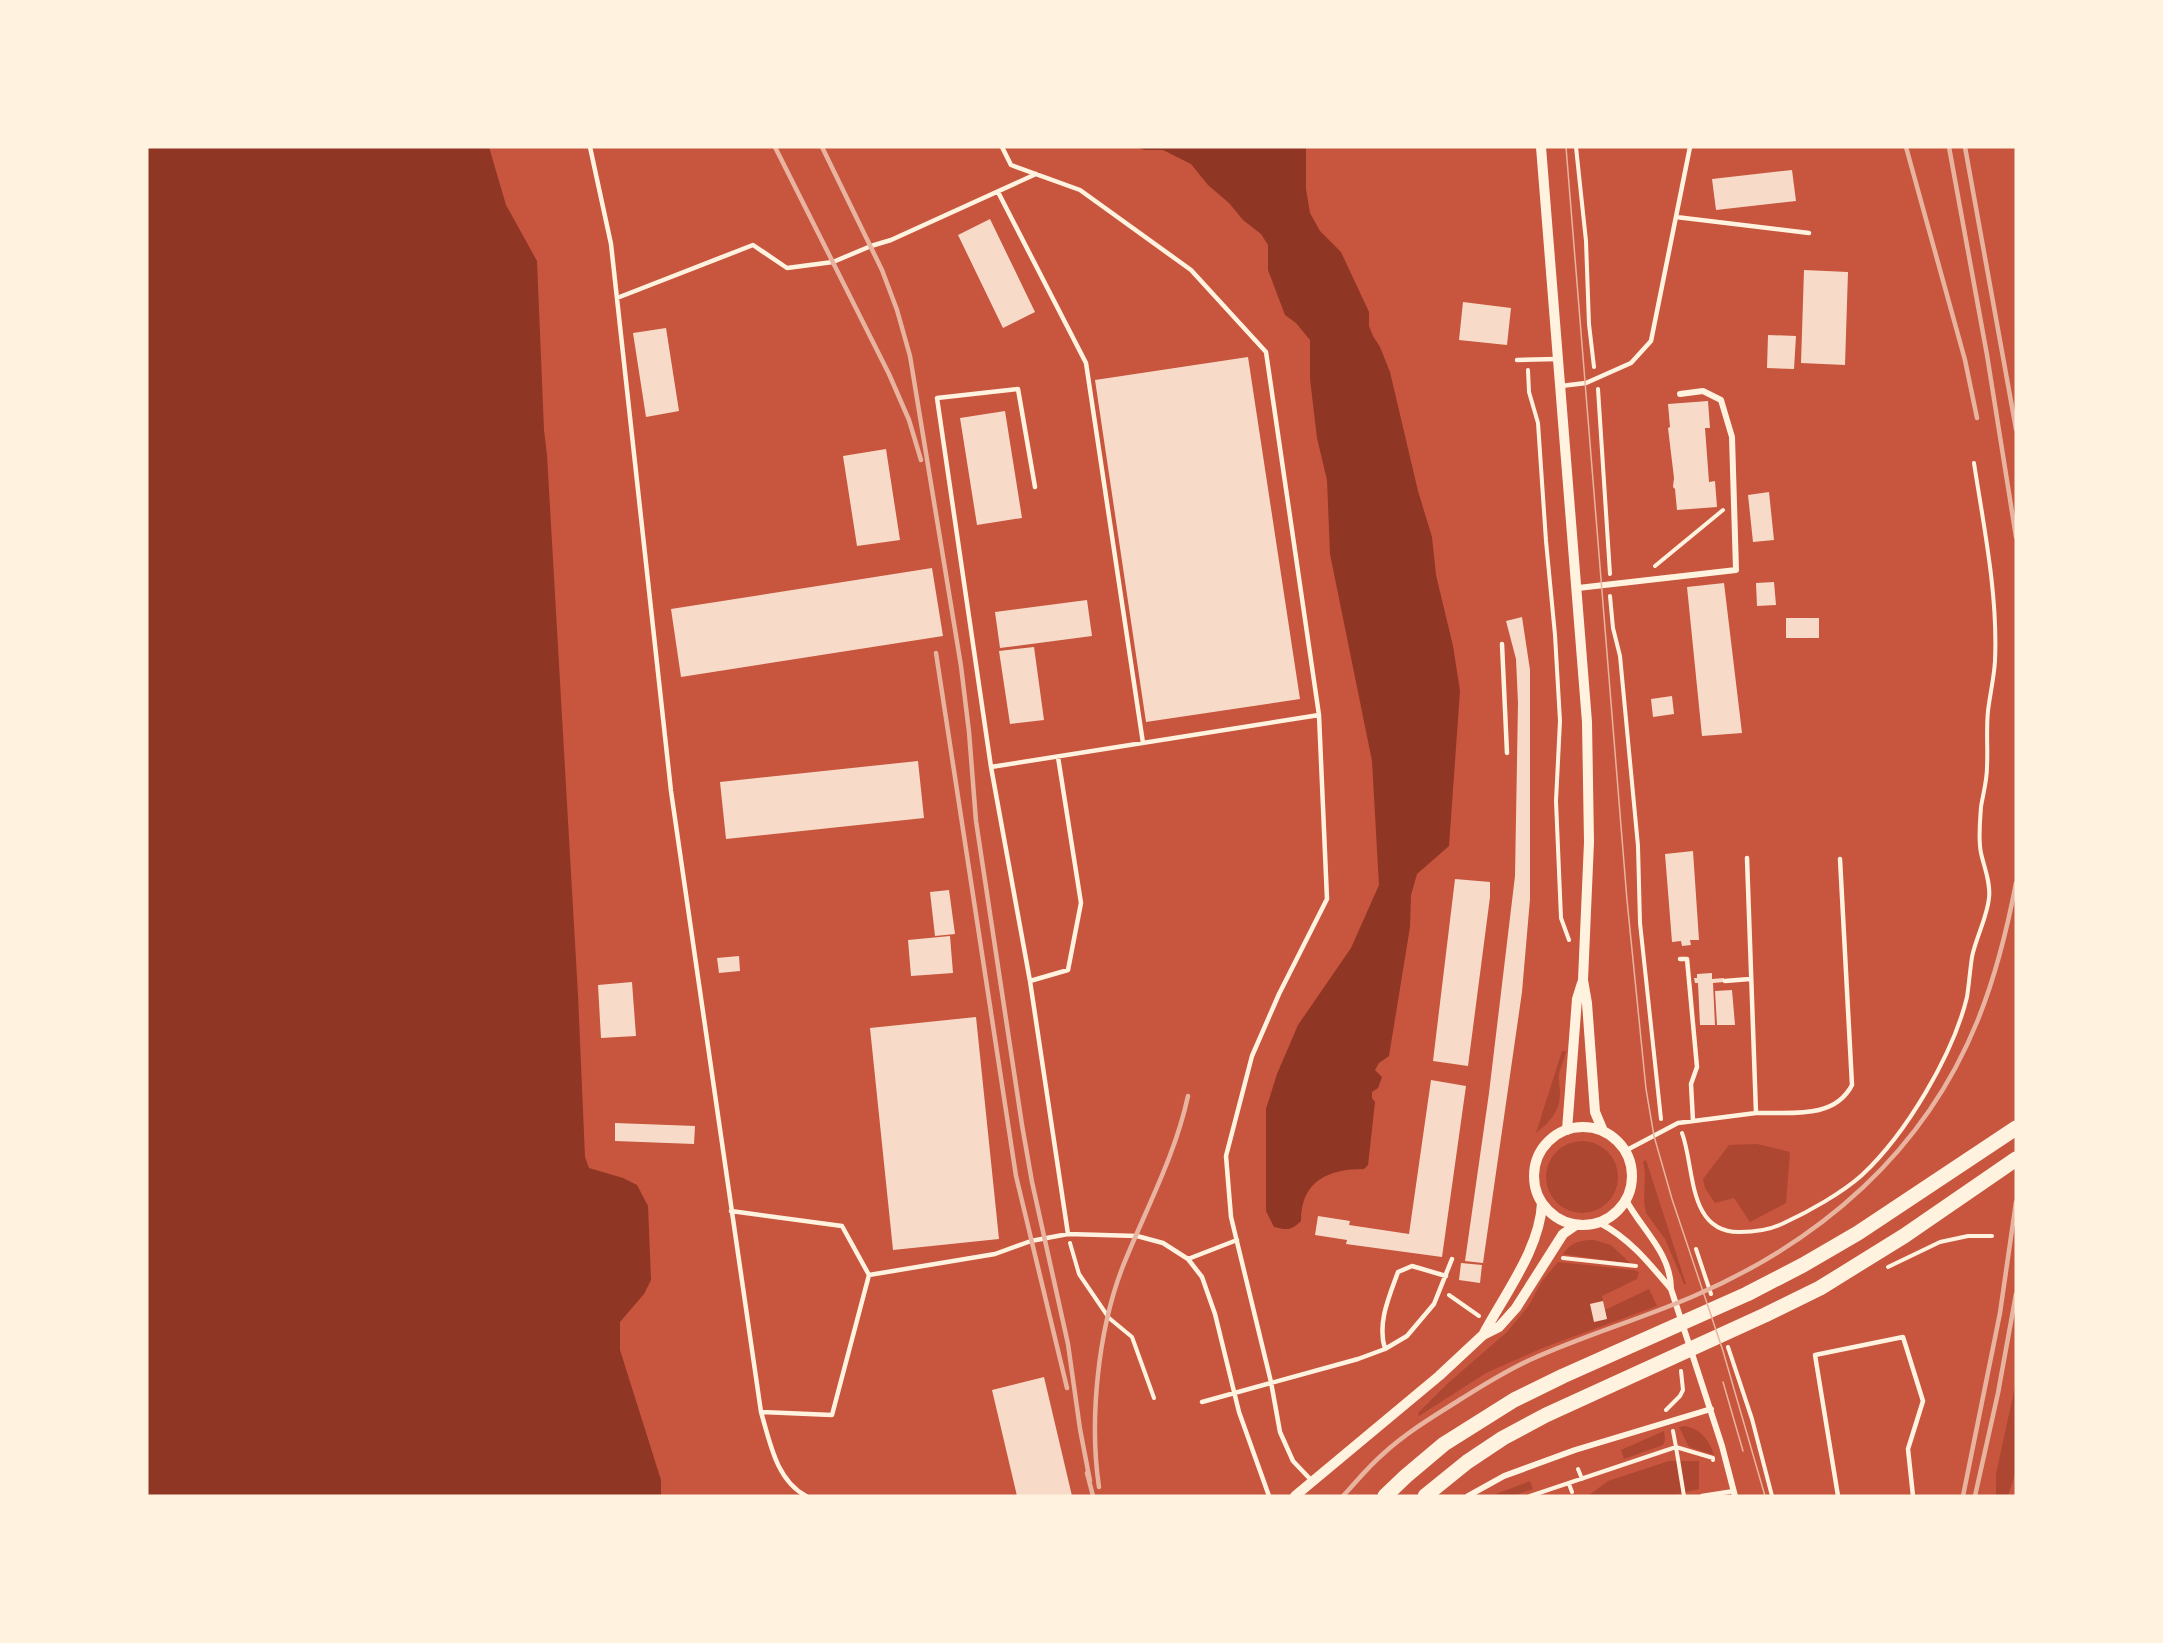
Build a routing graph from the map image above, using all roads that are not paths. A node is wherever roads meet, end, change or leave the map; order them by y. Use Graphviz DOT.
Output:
graph roads {
  1 [pos="590,147"];
  2 [pos="1002,147"];
  3 [pos="1541,147"];
  4 [pos="1690,147"];
  5 [pos="1036,174"];
  6 [pos="998,192"];
  7 [pos="1676,217"];
  8 [pos="1809,233"];
  9 [pos="617,298"];
  10 [pos="1558,359"];
  11 [pos="1517,360"];
  12 [pos="1560,386"];
  13 [pos="1680,394"];
  14 [pos="1035,487"];
  15 [pos="1578,588"];
  16 [pos="1502,644"];
  17 [pos="1319,716"];
  18 [pos="1143,743"];
  19 [pos="1507,753"];
  20 [pos="1058,757"];
  21 [pos="992,767"];
  22 [pos="1747,858"];
  23 [pos="1840,859"];
  24 [pos="1680,959"];
  25 [pos="1750,979"];
  26 [pos="1583,980"];
  27 [pos="1030,981"];
  28 [pos="1725,981"];
  29 [pos="1756,1113"];
  30 [pos="1693,1121"];
  31 [pos="2016,1122"];
  32 [pos="1567,1130"];
  33 [pos="1603,1131"];
  34 [pos="2009,1132"];
  35 [pos="1625,1150"];
  36 [pos="2016,1160"];
  37 [pos="1626,1200"];
  38 [pos="1542,1203"];
  39 [pos="731,1211"];
  40 [pos="1600,1223"];
  41 [pos="1576,1225"];
  42 [pos="1068,1234"];
  43 [pos="1237,1240"];
  44 [pos="1188,1259"];
  45 [pos="1452,1259"];
  46 [pos="869,1275"];
  47 [pos="1446,1276"];
  48 [pos="1671,1289"];
  49 [pos="1483,1335"];
  50 [pos="1385,1349"];
  51 [pos="1271,1382"];
  52 [pos="1235,1393"];
  53 [pos="1202,1402"];
  54 [pos="1711,1409"];
  55 [pos="761,1412"];
  56 [pos="1312,1481"];
  57 [pos="1734,1493"];
  58 [pos="806,1496"];
  59 [pos="1269,1496"];
  60 [pos="1295,1496"];
  61 [pos="1385,1496"];
  62 [pos="1425,1496"];
  63 [pos="1468,1496"];
  64 [pos="1702,1496"];
  65 [pos="1838,1496"];
  66 [pos="1914,1496"];
  1 -- 9 [label="lane"];
  2 -- 5 [label="lane"];
  3 -- 10 [label="street"];
  4 -- 7 [label="lane"];
  5 -- 6 [label="lane"];
  5 -- 17 [label="lane"];
  6 -- 9 [label="lane"];
  6 -- 18 [label="lane"];
  7 -- 8 [label="lane"];
  7 -- 12 [label="lane"];
  9 -- 39 [label="lane"];
  10 -- 11 [label="lane"];
  10 -- 12 [label="street"];
  12 -- 15 [label="street"];
  13 -- 15 [label="street"];
  14 -- 21 [label="lane"];
  15 -- 26 [label="street"];
  16 -- 19 [label="lane"];
  17 -- 18 [label="lane"];
  17 -- 43 [label="lane"];
  18 -- 20 [label="lane"];
  20 -- 21 [label="lane"];
  20 -- 27 [label="lane"];
  21 -- 27 [label="lane"];
  22 -- 25 [label="lane"];
  23 -- 29 [label="lane"];
  24 -- 30 [label="lane"];
  25 -- 28 [label="lane"];
  25 -- 29 [label="lane"];
  26 -- 32 [label="street"];
  26 -- 33 [label="street"];
  27 -- 42 [label="lane"];
  29 -- 30 [label="lane"];
  30 -- 35 [label="lane"];
  31 -- 34 [label="main road"];
  32 -- 33 [label="street"];
  32 -- 38 [label="street"];
  33 -- 35 [label="street"];
  34 -- 61 [label="main road"];
  35 -- 37 [label="street"];
  36 -- 62 [label="main road"];
  37 -- 40 [label="street"];
  37 -- 48 [label="street"];
  38 -- 41 [label="street"];
  38 -- 49 [label="street"];
  39 -- 46 [label="lane"];
  39 -- 55 [label="lane"];
  40 -- 41 [label="street"];
  40 -- 48 [label="street"];
  41 -- 49 [label="street"];
  42 -- 44 [label="lane"];
  42 -- 46 [label="lane"];
  43 -- 44 [label="lane"];
  43 -- 51 [label="lane"];
  44 -- 52 [label="lane"];
  45 -- 47 [label="lane"];
  46 -- 55 [label="lane"];
  47 -- 50 [label="lane"];
  47 -- 50 [label="lane"];
  48 -- 54 [label="street"];
  49 -- 56 [label="street"];
  50 -- 51 [label="lane"];
  51 -- 52 [label="lane"];
  51 -- 56 [label="lane"];
  52 -- 53 [label="lane"];
  52 -- 59 [label="lane"];
  54 -- 57 [label="street"];
  54 -- 63 [label="street"];
  55 -- 58 [label="lane"];
  56 -- 60 [label="street"];
  57 -- 64 [label="lane"];
  65 -- 66 [label="lane"];
}
